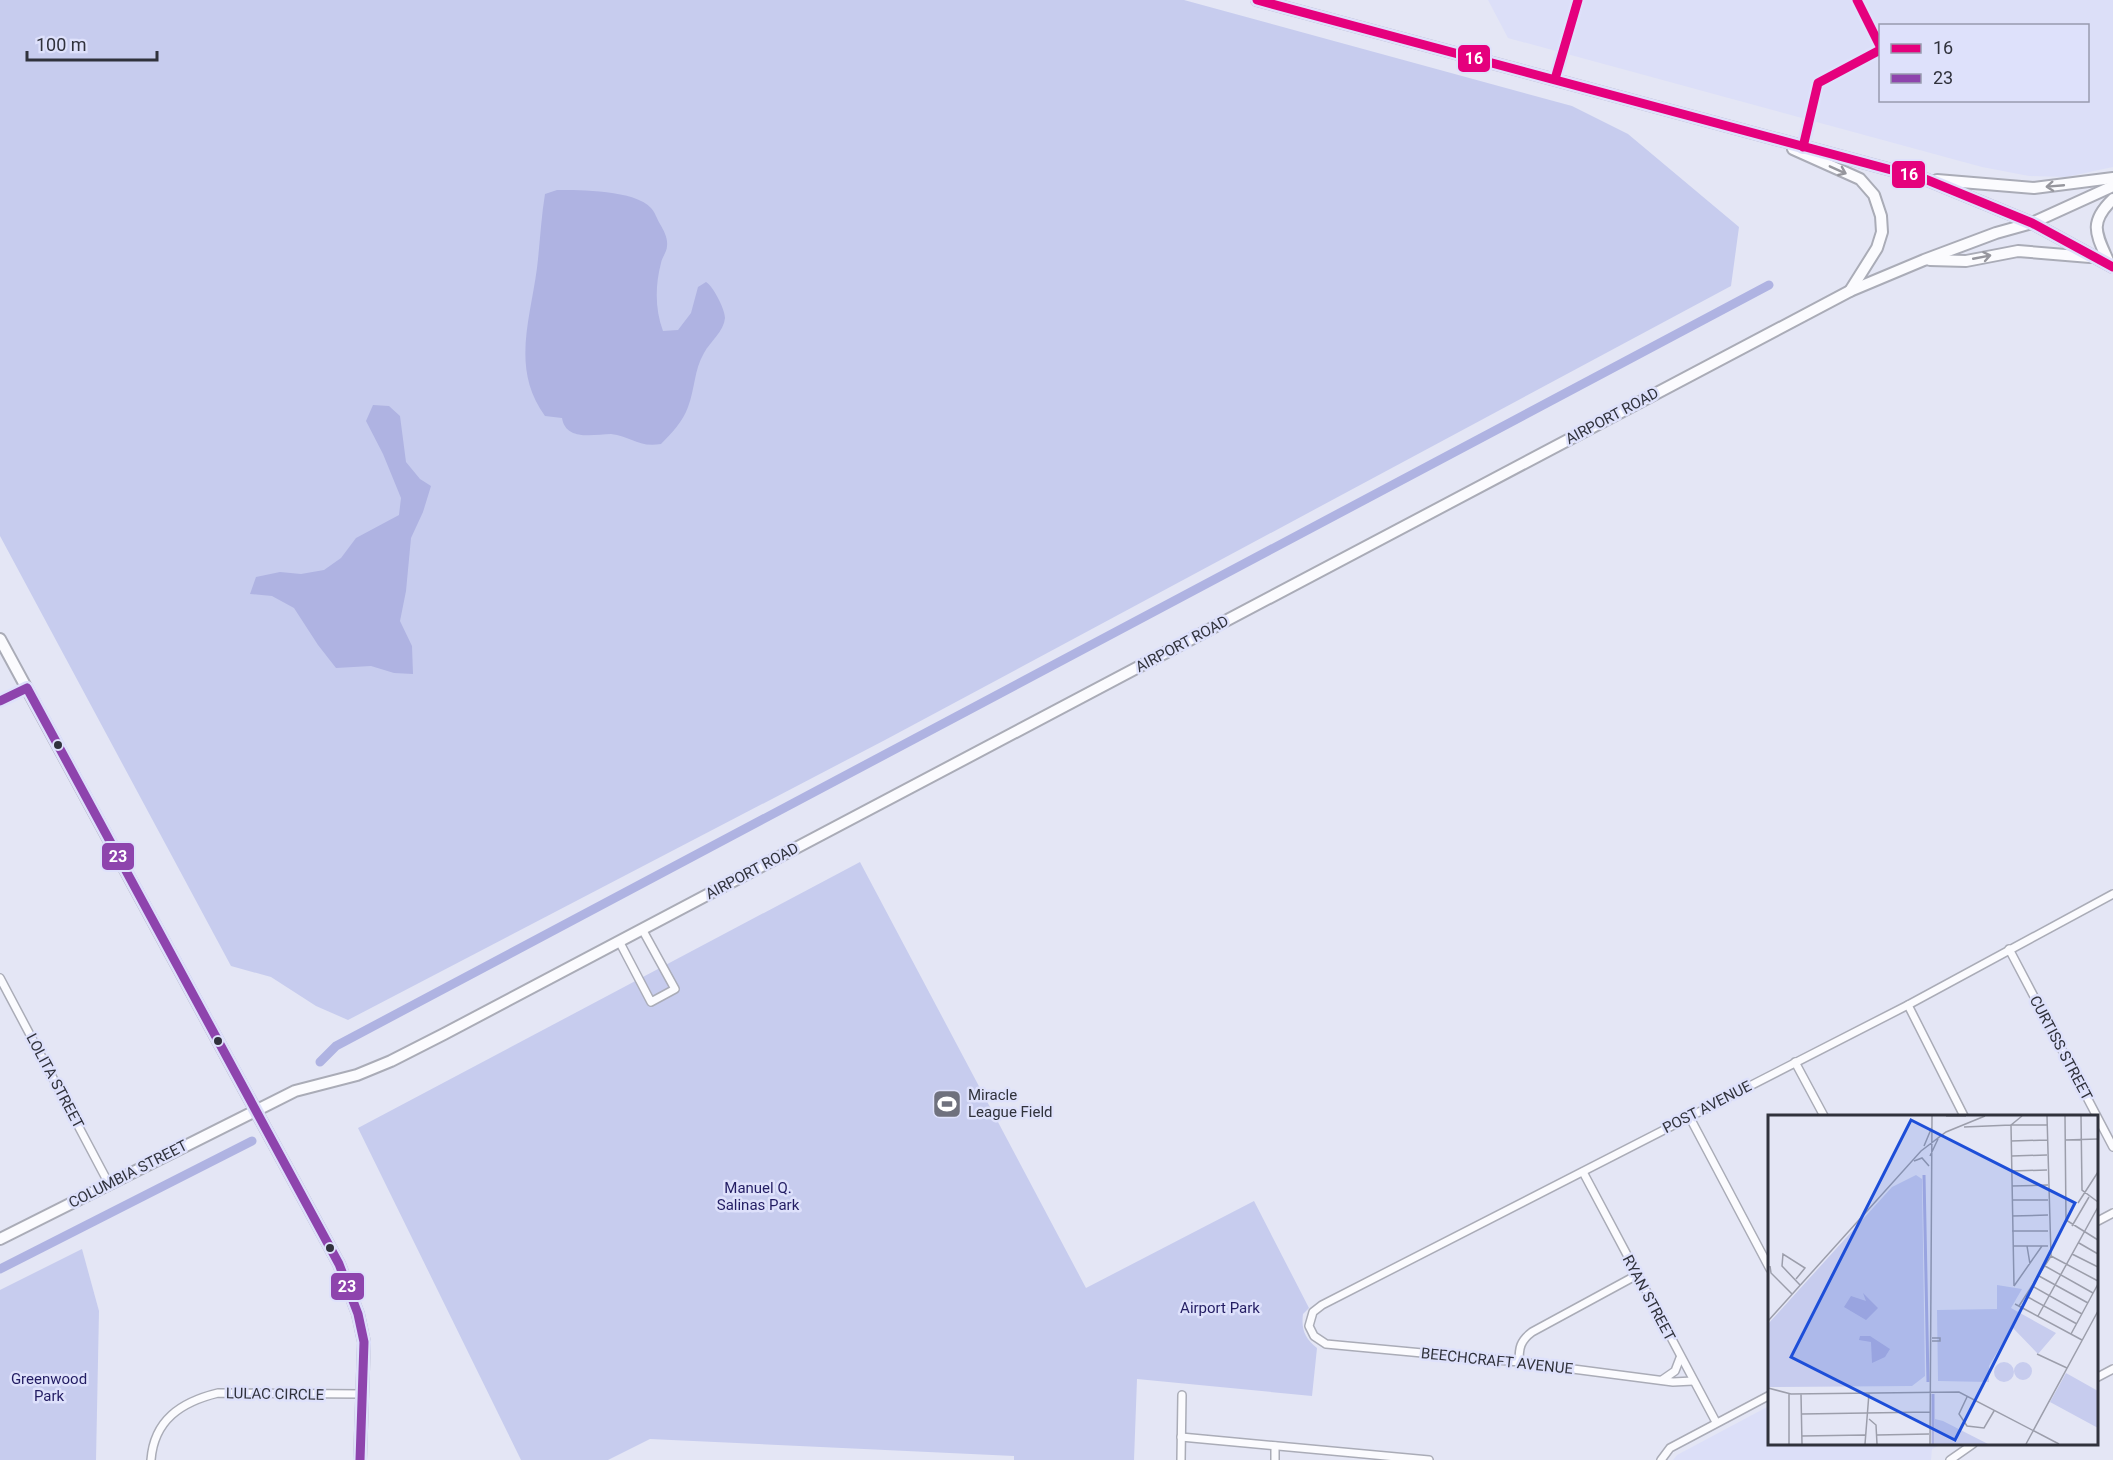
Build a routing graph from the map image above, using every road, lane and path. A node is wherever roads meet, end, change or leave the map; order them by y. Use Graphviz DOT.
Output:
graph roads {
  1 [pos="1257,0"];
  2 [pos="1766,136"];
  3 [pos="2113,178"];
  4 [pos="1925,179"];
  5 [pos="2113,186"];
  6 [pos="2113,199"];
  7 [pos="2032,223"];
  8 [pos="2095,257"];
  9 [pos="1924,260"];
  10 [pos="2111,266"];
  11 [pos="1850,291"];
  12 [pos="0,639"];
  13 [pos="27,688"];
  14 [pos="0,701"];
  15 [pos="2113,895"];
  16 [pos="642,928"];
  17 [pos="619,941"];
  18 [pos="2009,949"];
  19 [pos="0,978"];
  20 [pos="1908,1005"];
  21 [pos="1795,1062"];
  22 [pos="256,1109"];
  23 [pos="1823,1115"];
  24 [pos="1963,1115"];
  25 [pos="2096,1115"];
  26 [pos="1689,1116"];
  27 [pos="2098,1118"];
  28 [pos="2113,1147"];
  29 [pos="1583,1172"];
  30 [pos="109,1184"];
  31 [pos="2113,1213"];
  32 [pos="2098,1221"];
  33 [pos="0,1239"];
  34 [pos="1768,1265"];
  35 [pos="1637,1275"];
  36 [pos="1309,1326"];
  37 [pos="1680,1358"];
  38 [pos="1519,1362"];
  39 [pos="2113,1370"];
  40 [pos="2098,1378"];
  41 [pos="1662,1380"];
  42 [pos="1693,1381"];
  43 [pos="363,1394"];
  44 [pos="1182,1395"];
  45 [pos="1768,1396"];
  46 [pos="1716,1422"];
  47 [pos="1181,1437"];
  48 [pos="1970,1445"];
  49 [pos="1275,1446"];
  50 [pos="1371,1457"];
  51 [pos="1953,1457"];
  52 [pos="151,1460"];
  53 [pos="360,1460"];
  54 [pos="1181,1460"];
  55 [pos="1275,1460"];
  56 [pos="1429,1460"];
  57 [pos="1661,1460"];
  1 -- 2 [label="main road"];
  2 -- 4 [label="main road"];
  2 -- 11 [label="main road, one-way"];
  3 -- 4 [label="main road, one-way"];
  4 -- 7 [label="main road"];
  5 -- 7 [label="main road, AIRPORT ROAD"];
  6 -- 10 [label="main road"];
  7 -- 8 [label="main road"];
  7 -- 9 [label="main road, AIRPORT ROAD"];
  9 -- 8 [label="main road, one-way"];
  8 -- 10 [label="main road"];
  9 -- 11 [label="main road, AIRPORT ROAD"];
  11 -- 16 [label="main road, AIRPORT ROAD"];
  12 -- 13 [label="main road"];
  13 -- 14 [label="street"];
  13 -- 22 [label="main road"];
  15 -- 18 [label="street, POST AVENUE"];
  16 -- 17 [label="main road, AIRPORT ROAD"];
  16 -- 17 [label="street"];
  17 -- 22 [label="main road, AIRPORT ROAD"];
  18 -- 20 [label="street, POST AVENUE"];
  18 -- 25 [label="street, CURTISS STREET"];
  19 -- 30 [label="street, LOLITA STREET"];
  20 -- 21 [label="street, POST AVENUE"];
  20 -- 24 [label="street"];
  21 -- 23 [label="street"];
  21 -- 26 [label="street, POST AVENUE"];
  22 -- 30 [label="main road, COLUMBIA STREET"];
  22 -- 43 [label="main road"];
  26 -- 29 [label="street, POST AVENUE"];
  26 -- 34 [label="street"];
  27 -- 28 [label="street, CURTISS STREET"];
  29 -- 35 [label="street, RYAN STREET"];
  29 -- 36 [label="street, POST AVENUE"];
  30 -- 33 [label="main road, COLUMBIA STREET"];
  31 -- 32 [label="street"];
  35 -- 37 [label="street, RYAN STREET"];
  35 -- 38 [label="street"];
  36 -- 38 [label="street, BEECHCRAFT AVENUE"];
  37 -- 41 [label="street"];
  37 -- 42 [label="street, RYAN STREET"];
  38 -- 41 [label="street, BEECHCRAFT AVENUE"];
  39 -- 40 [label="street"];
  41 -- 42 [label="street, BEECHCRAFT AVENUE"];
  42 -- 46 [label="street, RYAN STREET"];
  43 -- 52 [label="street, LULAC CIRCLE"];
  43 -- 53 [label="main road"];
  44 -- 47 [label="street"];
  45 -- 46 [label="street"];
  46 -- 57 [label="street"];
  47 -- 49 [label="street"];
  47 -- 54 [label="street"];
  48 -- 51 [label="street"];
  49 -- 50 [label="street"];
  49 -- 55 [label="street"];
  50 -- 56 [label="street"];
}
